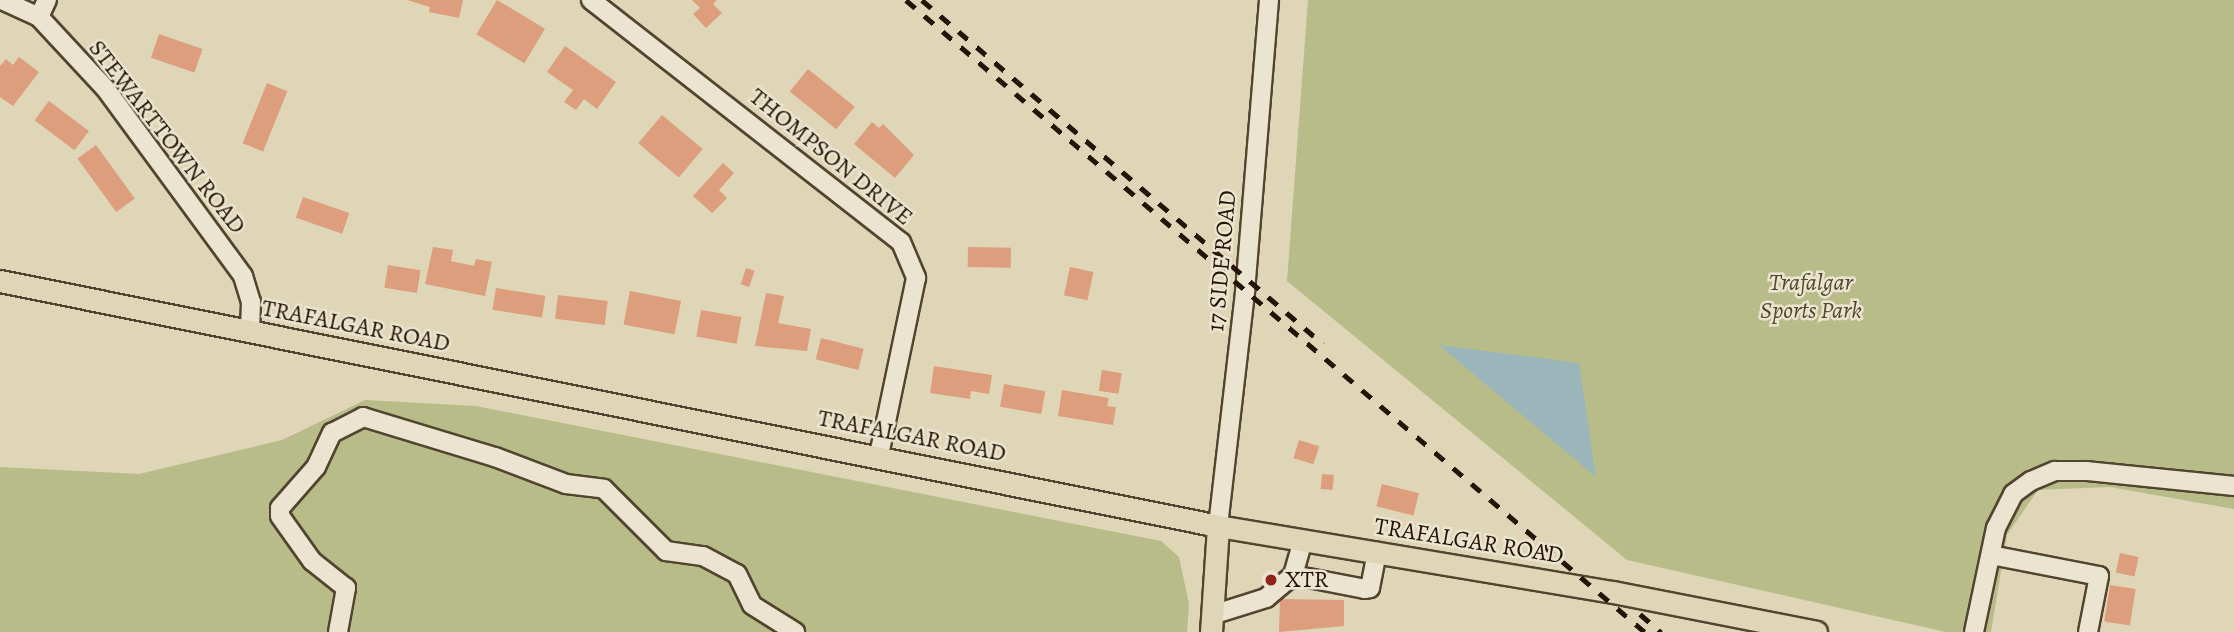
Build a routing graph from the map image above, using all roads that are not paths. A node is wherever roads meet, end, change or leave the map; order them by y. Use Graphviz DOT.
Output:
graph roads {
  1 [pos="2,0"];
  2 [pos="47,0"];
  3 [pos="591,0"];
  4 [pos="1269,0"];
  5 [pos="39,17"];
  6 [pos="0,281"];
  7 [pos="250,332"];
  8 [pos="879,455"];
  9 [pos="2234,486"];
  10 [pos="1218,526"];
  11 [pos="1303,540"];
  12 [pos="1377,552"];
  13 [pos="1991,555"];
  14 [pos="1293,575"];
  15 [pos="1212,623"];
  16 [pos="338,632"];
  17 [pos="795,632"];
  18 [pos="1816,632"];
  19 [pos="1974,632"];
  20 [pos="2088,632"];
  1 -- 5 [label="street, STEWARTTOWN ROAD"];
  2 -- 5 [label="street"];
  3 -- 8 [label="street, THOMPSON DRIVE"];
  4 -- 10 [label="street, 17 SIDE ROAD"];
  5 -- 7 [label="street, STEWARTTOWN ROAD"];
  6 -- 7 [label="main road, TRAFALGAR ROAD"];
  7 -- 8 [label="main road, TRAFALGAR ROAD"];
  8 -- 10 [label="main road, TRAFALGAR ROAD"];
  9 -- 13 [label="street"];
  10 -- 11 [label="main road, TRAFALGAR ROAD"];
  10 -- 15 [label="main road"];
  11 -- 12 [label="main road, TRAFALGAR ROAD"];
  11 -- 14 [label="street"];
  12 -- 14 [label="street"];
  12 -- 18 [label="main road, TRAFALGAR ROAD"];
  13 -- 19 [label="street"];
  13 -- 20 [label="street"];
  14 -- 15 [label="street"];
  16 -- 17 [label="street"];
}
